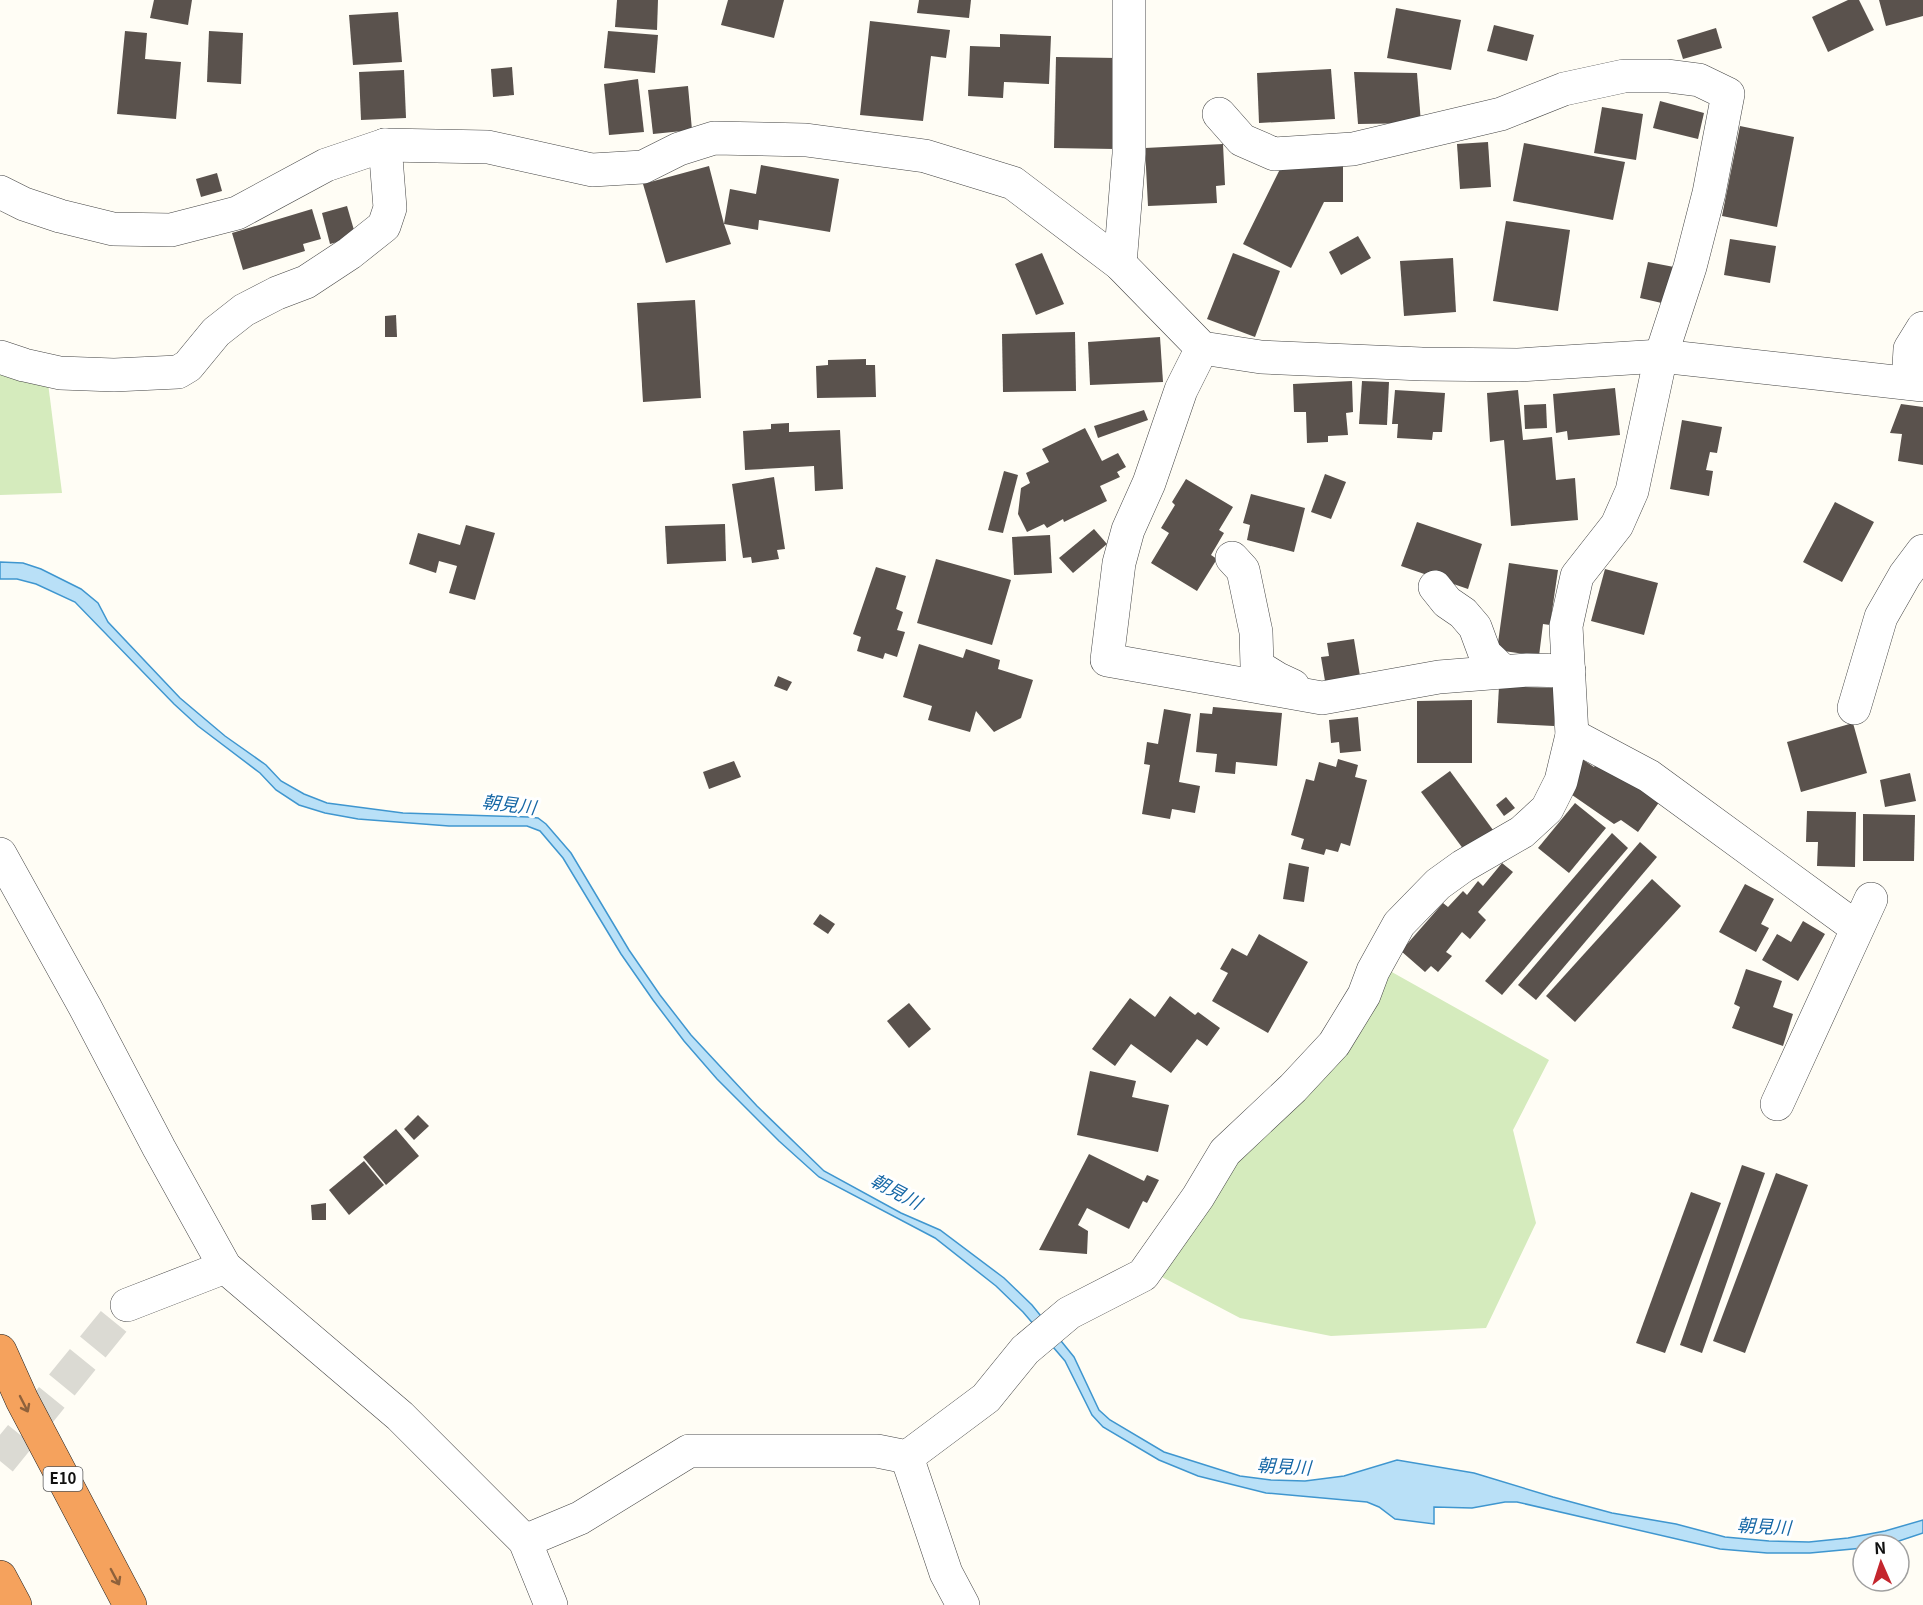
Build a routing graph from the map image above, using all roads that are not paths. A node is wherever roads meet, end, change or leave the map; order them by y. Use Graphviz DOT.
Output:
graph roads {
  1 [pos="1129,0"];
  2 [pos="1219,114"];
  3 [pos="385,145"];
  4 [pos="0,192"];
  5 [pos="1120,264"];
  6 [pos="1923,328"];
  7 [pos="1202,348"];
  8 [pos="1661,356"];
  9 [pos="0,357"];
  10 [pos="1916,384"];
  11 [pos="1923,551"];
  12 [pos="1232,558"];
  13 [pos="1436,587"];
  14 [pos="1569,670"];
  15 [pos="1503,671"];
  16 [pos="1322,698"];
  17 [pos="1854,708"];
  18 [pos="1572,735"];
  19 [pos="0,854"];
  20 [pos="1777,1104"];
  21 [pos="225,1267"];
  22 [pos="127,1305"];
  23 [pos="0,1351"];
  24 [pos="907,1458"];
  25 [pos="525,1541"];
  26 [pos="0,1577"];
  27 [pos="15,1605"];
  28 [pos="130,1605"];
  29 [pos="552,1605"];
  30 [pos="963,1605"];
  1 -- 5 [label="street"];
  2 -- 8 [label="street"];
  3 -- 4 [label="street"];
  3 -- 5 [label="street"];
  3 -- 9 [label="street"];
  5 -- 7 [label="street"];
  6 -- 10 [label="street"];
  7 -- 8 [label="street"];
  7 -- 16 [label="street"];
  8 -- 10 [label="street"];
  8 -- 14 [label="street"];
  11 -- 17 [label="street"];
  12 -- 16 [label="street"];
  13 -- 15 [label="street"];
  14 -- 15 [label="street"];
  14 -- 18 [label="street"];
  15 -- 16 [label="street"];
  18 -- 20 [label="street"];
  18 -- 24 [label="street"];
  19 -- 21 [label="street"];
  21 -- 22 [label="street"];
  21 -- 25 [label="street"];
  23 -- 28 [label="highway, E10, one-way"];
  24 -- 25 [label="street"];
  24 -- 30 [label="street"];
  25 -- 29 [label="street"];
  26 -- 27 [label="highway"];
}
